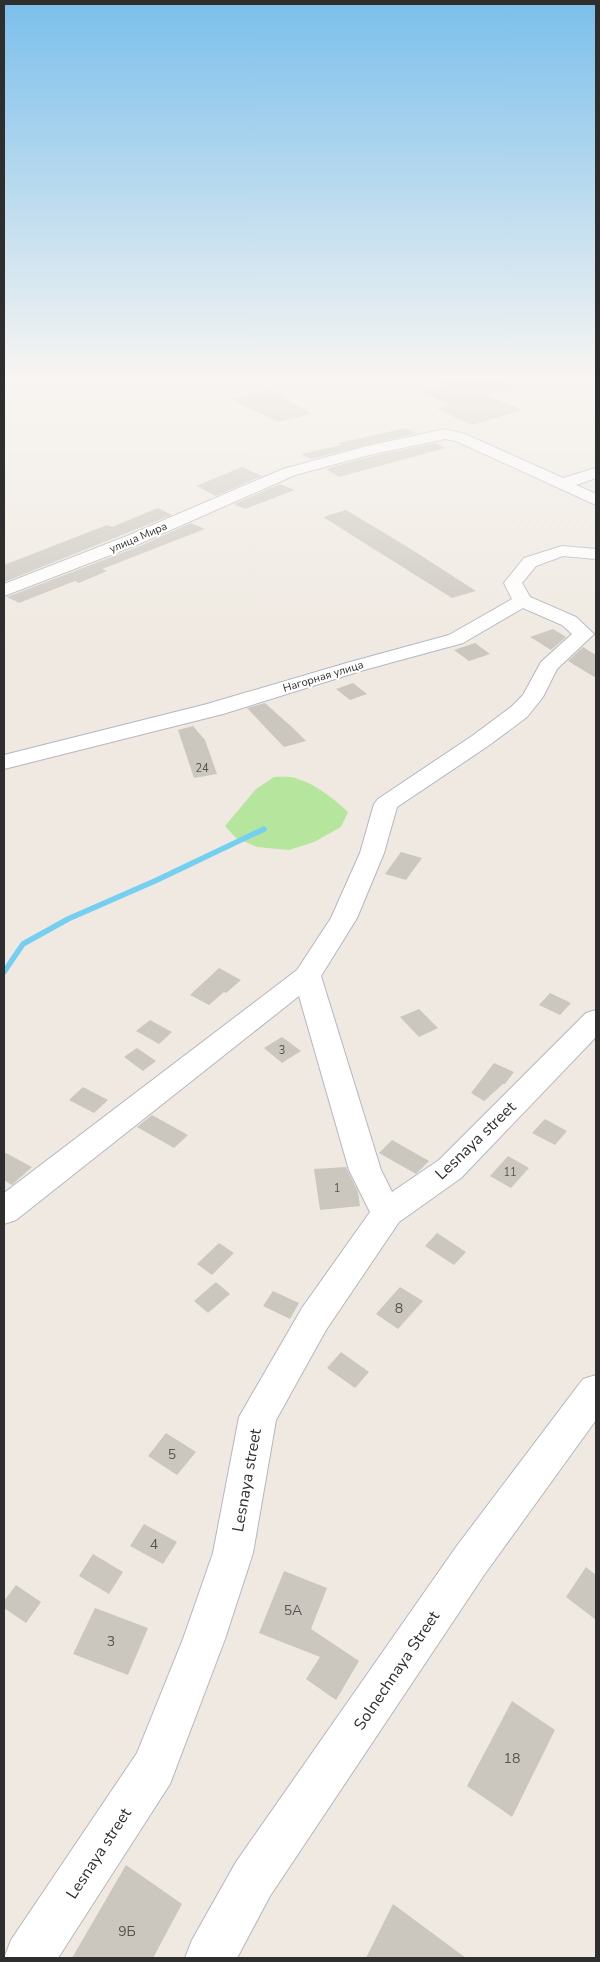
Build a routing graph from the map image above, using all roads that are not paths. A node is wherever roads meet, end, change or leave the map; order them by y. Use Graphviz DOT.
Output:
graph roads {
  1 [pos="302,469"];
  2 [pos="528,469"];
  3 [pos="596,473"];
  4 [pos="562,484"];
  5 [pos="596,500"];
  6 [pos="596,554"];
  7 [pos="4,590"];
  8 [pos="522,601"];
  9 [pos="4,762"];
  10 [pos="306,976"];
  11 [pos="596,1020"];
  12 [pos="4,1211"];
  13 [pos="387,1214"];
  14 [pos="596,1391"];
  15 [pos="29,1958"];
  16 [pos="210,1958"];
  1 -- 7 [label="street, улица Мира"];
  2 -- 4 [label="street, улица Мира"];
  3 -- 4 [label="street"];
  4 -- 5 [label="street"];
  6 -- 8 [label="street"];
  8 -- 9 [label="street, Нагорная улица"];
  8 -- 10 [label="street"];
  10 -- 12 [label="street"];
  10 -- 13 [label="street"];
  11 -- 13 [label="street, Lesnaya street"];
  13 -- 15 [label="street, Lesnaya street"];
  14 -- 16 [label="street, Solnechnaya Street"];
}
